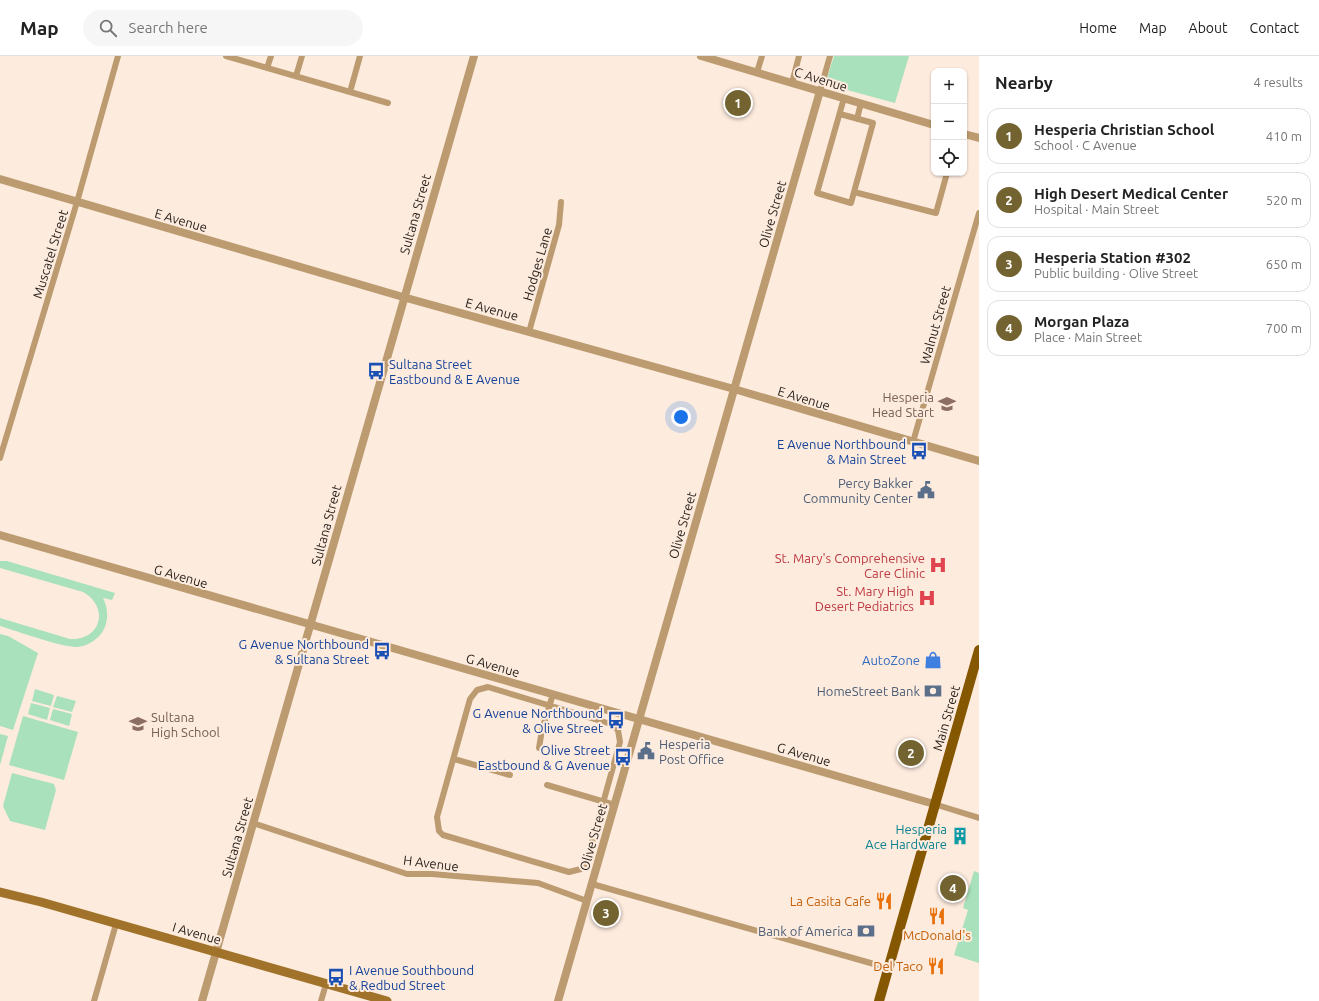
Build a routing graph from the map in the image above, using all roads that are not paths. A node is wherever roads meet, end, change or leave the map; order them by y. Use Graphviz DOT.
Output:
graph roads {
  1 [pos="118,56"];
  2 [pos="226,56"];
  3 [pos="271,56"];
  4 [pos="302,56"];
  5 [pos="360,56"];
  6 [pos="474,56"];
  7 [pos="700,56"];
  8 [pos="762,56"];
  9 [pos="799,56"];
  10 [pos="830,56"];
  11 [pos="719,58"];
  12 [pos="267,68"];
  13 [pos="757,72"];
  14 [pos="296,76"];
  15 [pos="792,82"];
  16 [pos="820,91"];
  17 [pos="350,92"];
  18 [pos="844,98"];
  19 [pos="388,103"];
  20 [pos="861,103"];
  21 [pos="840,114"];
  22 [pos="857,119"];
  23 [pos="931,125"];
  24 [pos="967,135"];
  25 [pos="979,138"];
  26 [pos="946,176"];
  27 [pos="0,179"];
  28 [pos="854,192"];
  29 [pos="77,202"];
  30 [pos="562,202"];
  31 [pos="979,213"];
  32 [pos="403,297"];
  33 [pos="529,332"];
  34 [pos="734,389"];
  35 [pos="913,442"];
  36 [pos="0,458"];
  37 [pos="979,461"];
  38 [pos="0,535"];
  39 [pos="311,625"];
  40 [pos="979,650"];
  41 [pos="553,694"];
  42 [pos="550,705"];
  43 [pos="640,719"];
  44 [pos="539,748"];
  45 [pos="454,759"];
  46 [pos="510,775"];
  47 [pos="547,785"];
  48 [pos="603,801"];
  49 [pos="934,804"];
  50 [pos="615,805"];
  51 [pos="979,818"];
  52 [pos="253,823"];
  53 [pos="592,884"];
  54 [pos="0,892"];
  55 [pos="587,901"];
  56 [pos="116,924"];
  57 [pos="216,952"];
  58 [pos="888,968"];
  59 [pos="326,984"];
  60 [pos="94,1001"];
  61 [pos="202,1001"];
  62 [pos="321,1001"];
  63 [pos="387,1001"];
  64 [pos="558,1001"];
  65 [pos="879,1001"];
  1 -- 29 [label="street, Muscatel Street"];
  2 -- 12 [label="street"];
  3 -- 12 [label="street"];
  4 -- 14 [label="street"];
  5 -- 17 [label="street"];
  6 -- 32 [label="street, Sultana Street"];
  7 -- 11 [label="street, C Avenue"];
  8 -- 13 [label="street"];
  9 -- 15 [label="street"];
  10 -- 16 [label="street, Olive Street"];
  11 -- 13 [label="street, C Avenue"];
  12 -- 14 [label="street"];
  13 -- 15 [label="street, C Avenue"];
  14 -- 17 [label="street"];
  15 -- 16 [label="street, C Avenue"];
  16 -- 18 [label="street, C Avenue"];
  16 -- 34 [label="street, Olive Street"];
  17 -- 19 [label="street"];
  18 -- 20 [label="street, C Avenue"];
  18 -- 21 [label="street"];
  20 -- 22 [label="street"];
  20 -- 23 [label="street, C Avenue"];
  21 -- 22 [label="street"];
  21 -- 28 [label="street"];
  22 -- 28 [label="street"];
  24 -- 25 [label="street"];
  26 -- 28 [label="street"];
  27 -- 29 [label="street, E Avenue"];
  29 -- 32 [label="street, E Avenue"];
  29 -- 36 [label="street, Muscatel Street"];
  30 -- 33 [label="street, Hodges Lane"];
  31 -- 35 [label="street, Walnut Street"];
  32 -- 33 [label="street, E Avenue"];
  32 -- 39 [label="street, Sultana Street"];
  33 -- 34 [label="street, E Avenue"];
  34 -- 35 [label="street, E Avenue"];
  34 -- 43 [label="street, Olive Street"];
  35 -- 37 [label="street, E Avenue"];
  38 -- 39 [label="street, G Avenue"];
  39 -- 41 [label="street, G Avenue"];
  39 -- 52 [label="street, Sultana Street"];
  40 -- 49 [label="main road, Main Street"];
  41 -- 42 [label="street"];
  41 -- 43 [label="street, G Avenue"];
  42 -- 44 [label="street"];
  42 -- 45 [label="street"];
  42 -- 48 [label="street"];
  43 -- 49 [label="street, G Avenue"];
  43 -- 50 [label="street, Olive Street"];
  45 -- 46 [label="street"];
  45 -- 48 [label="street"];
  47 -- 48 [label="street"];
  48 -- 50 [label="street"];
  49 -- 51 [label="street, G Avenue"];
  49 -- 58 [label="main road, Main Street"];
  50 -- 53 [label="street, Olive Street"];
  52 -- 55 [label="street, H Avenue"];
  52 -- 57 [label="street, Sultana Street"];
  53 -- 55 [label="street, Olive Street"];
  53 -- 58 [label="street"];
  54 -- 56 [label="main road, I Avenue"];
  55 -- 64 [label="street, Olive Street"];
  56 -- 57 [label="main road, I Avenue"];
  56 -- 60 [label="street"];
  57 -- 59 [label="main road, I Avenue"];
  57 -- 61 [label="street, Sultana Street"];
  58 -- 65 [label="main road, Main Street"];
  59 -- 62 [label="street"];
  59 -- 63 [label="main road, I Avenue"];
}
